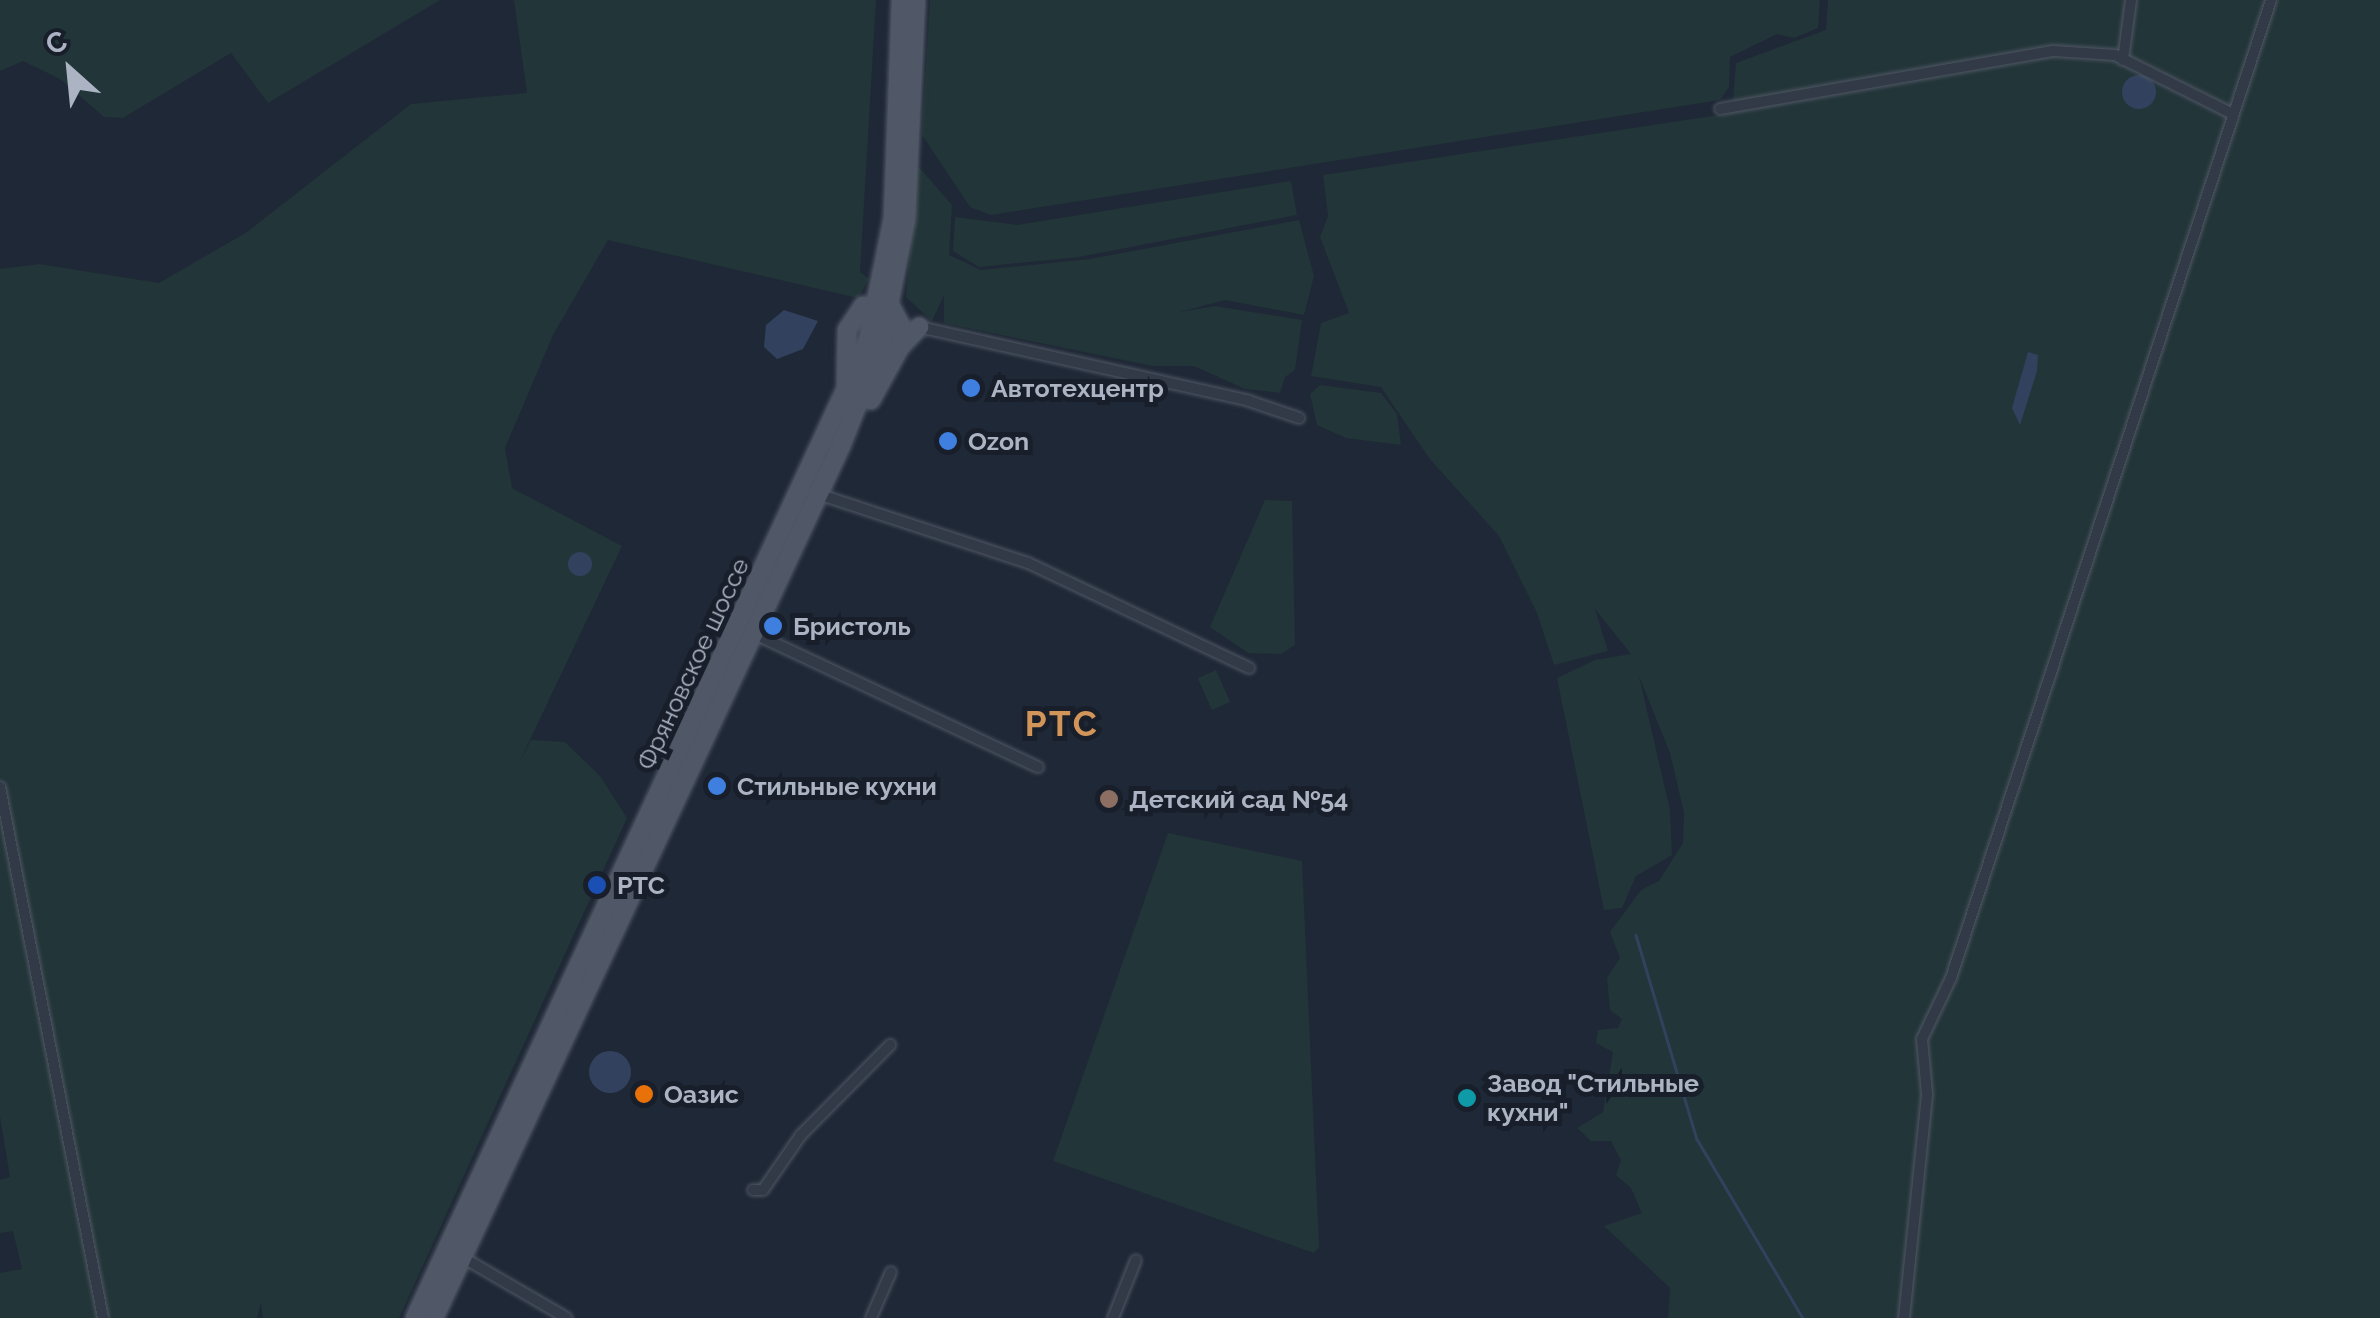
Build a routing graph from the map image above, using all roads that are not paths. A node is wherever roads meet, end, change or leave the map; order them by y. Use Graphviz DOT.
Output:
graph roads {
  1 [pos="901,0"];
  2 [pos="916,0"];
  3 [pos="2131,0"];
  4 [pos="2271,0"];
  5 [pos="2123,60"];
  6 [pos="1720,109"];
  7 [pos="2231,112"];
  8 [pos="897,278"];
  9 [pos="885,306"];
  10 [pos="920,326"];
  11 [pos="900,347"];
  12 [pos="1299,418"];
  13 [pos="841,446"];
  14 [pos="818,494"];
  15 [pos="754,634"];
  16 [pos="1250,668"];
  17 [pos="1038,767"];
  18 [pos="0,788"];
  19 [pos="890,1044"];
  20 [pos="752,1190"];
  21 [pos="462,1257"];
  22 [pos="1136,1260"];
  23 [pos="892,1272"];
  24 [pos="103,1318"];
  25 [pos="415,1318"];
  26 [pos="434,1318"];
  27 [pos="568,1318"];
  28 [pos="870,1318"];
  29 [pos="1112,1318"];
  30 [pos="1904,1318"];
  1 -- 9 [label="main road, Фряновское шоссе"];
  2 -- 8 [label="main road, Фряновское шоссе"];
  3 -- 5 [label="street"];
  4 -- 7 [label="street"];
  5 -- 6 [label="street"];
  5 -- 7 [label="street"];
  7 -- 30 [label="street"];
  8 -- 9 [label="main road, Фряновское шоссе"];
  8 -- 10 [label="main road"];
  9 -- 10 [label="main road"];
  9 -- 11 [label="main road"];
  9 -- 13 [label="main road, Фряновское шоссе"];
  9 -- 25 [label="main road, Фряновское шоссе"];
  10 -- 11 [label="main road"];
  10 -- 12 [label="street"];
  11 -- 13 [label="main road"];
  13 -- 14 [label="main road, Фряновское шоссе"];
  14 -- 15 [label="main road, Фряновское шоссе"];
  14 -- 16 [label="street"];
  15 -- 17 [label="street"];
  15 -- 21 [label="main road, Фряновское шоссе"];
  18 -- 24 [label="street"];
  19 -- 20 [label="street"];
  21 -- 26 [label="main road, Фряновское шоссе"];
  21 -- 27 [label="street"];
  22 -- 29 [label="street"];
  23 -- 28 [label="street"];
}
